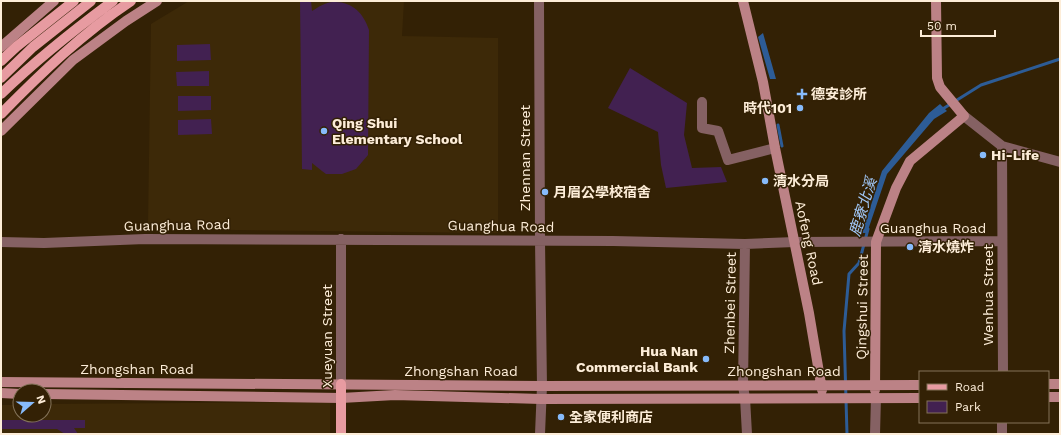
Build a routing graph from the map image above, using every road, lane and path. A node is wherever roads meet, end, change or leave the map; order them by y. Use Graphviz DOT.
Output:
graph roads {
  1 [pos="54,1"];
  2 [pos="74,1"];
  3 [pos="91,1"];
  4 [pos="113,1"];
  5 [pos="131,1"];
  6 [pos="157,1"];
  7 [pos="539,1"];
  8 [pos="743,1"];
  9 [pos="936,1"];
  10 [pos="1,47"];
  11 [pos="1,61"];
  12 [pos="1,78"];
  13 [pos="1,94"];
  14 [pos="702,102"];
  15 [pos="1,114"];
  16 [pos="964,116"];
  17 [pos="1,131"];
  18 [pos="1002,146"];
  19 [pos="775,148"];
  20 [pos="1060,162"];
  21 [pos="342,238"];
  22 [pos="540,241"];
  23 [pos="1001,241"];
  24 [pos="1,242"];
  25 [pos="795,242"];
  26 [pos="876,242"];
  27 [pos="745,244"];
  28 [pos="1002,371"];
  29 [pos="1,382"];
  30 [pos="340,384"];
  31 [pos="875,384"];
  32 [pos="1049,384"];
  33 [pos="1060,384"];
  34 [pos="822,385"];
  35 [pos="919,385"];
  36 [pos="542,386"];
  37 [pos="743,386"];
  38 [pos="1,394"];
  39 [pos="12,394"];
  40 [pos="52,394"];
  41 [pos="1049,397"];
  42 [pos="1060,397"];
  43 [pos="341,398"];
  44 [pos="745,398"];
  45 [pos="821,398"];
  46 [pos="876,398"];
  47 [pos="919,398"];
  48 [pos="541,399"];
  49 [pos="1002,423"];
  50 [pos="341,434"];
  51 [pos="540,434"];
  52 [pos="747,434"];
  53 [pos="875,434"];
  54 [pos="1002,434"];
  1 -- 10 [label="street"];
  2 -- 11 [label="main road"];
  3 -- 12 [label="main road"];
  4 -- 13 [label="main road"];
  5 -- 15 [label="main road"];
  6 -- 17 [label="street"];
  7 -- 22 [label="street, Zhennan Street"];
  8 -- 19 [label="street, Aofeng Road"];
  9 -- 16 [label="street"];
  14 -- 19 [label="street"];
  16 -- 18 [label="street"];
  16 -- 26 [label="street, Qingshui Street"];
  18 -- 20 [label="street"];
  18 -- 23 [label="street, Wenhua Street"];
  19 -- 25 [label="street, Aofeng Road"];
  21 -- 22 [label="street, Guanghua Road"];
  21 -- 24 [label="street, Guanghua Road"];
  21 -- 30 [label="street, Xueyuan Street"];
  22 -- 27 [label="street, Guanghua Road"];
  22 -- 36 [label="street, Zhennan Street"];
  23 -- 26 [label="street, Guanghua Road"];
  23 -- 28 [label="street, Wenhua Street"];
  25 -- 26 [label="street, Guanghua Road"];
  25 -- 27 [label="street, Guanghua Road"];
  25 -- 34 [label="street, Aofeng Road"];
  26 -- 31 [label="street, Qingshui Street"];
  27 -- 37 [label="street, Zhenbei Street"];
  29 -- 30 [label="street, Zhongshan Road"];
  30 -- 36 [label="street, Zhongshan Road"];
  30 -- 43 [label="main road, Xueyuan Street"];
  31 -- 34 [label="street, Zhongshan Road"];
  31 -- 35 [label="street, Zhongshan Road"];
  31 -- 46 [label="street, Qingshui Street"];
  32 -- 33 [label="street"];
  34 -- 37 [label="street, Zhongshan Road"];
  34 -- 45 [label="street, Aofeng Road"];
  36 -- 37 [label="street, Zhongshan Road"];
  36 -- 48 [label="street, Zhennan Street"];
  37 -- 44 [label="street, Zhenbei Street"];
  38 -- 39 [label="street"];
  40 -- 43 [label="street, Zhongshan Road"];
  41 -- 42 [label="street"];
  43 -- 48 [label="street, Zhongshan Road"];
  43 -- 50 [label="main road, Xueyuan Street"];
  44 -- 45 [label="street, Zhongshan Road"];
  44 -- 48 [label="street, Zhongshan Road"];
  44 -- 52 [label="street, Zhenbei Street"];
  45 -- 46 [label="street, Zhongshan Road"];
  46 -- 47 [label="street, Zhongshan Road"];
  46 -- 53 [label="street, Qingshui Street"];
  48 -- 51 [label="street, Zhennan Street"];
  49 -- 54 [label="street"];
}
